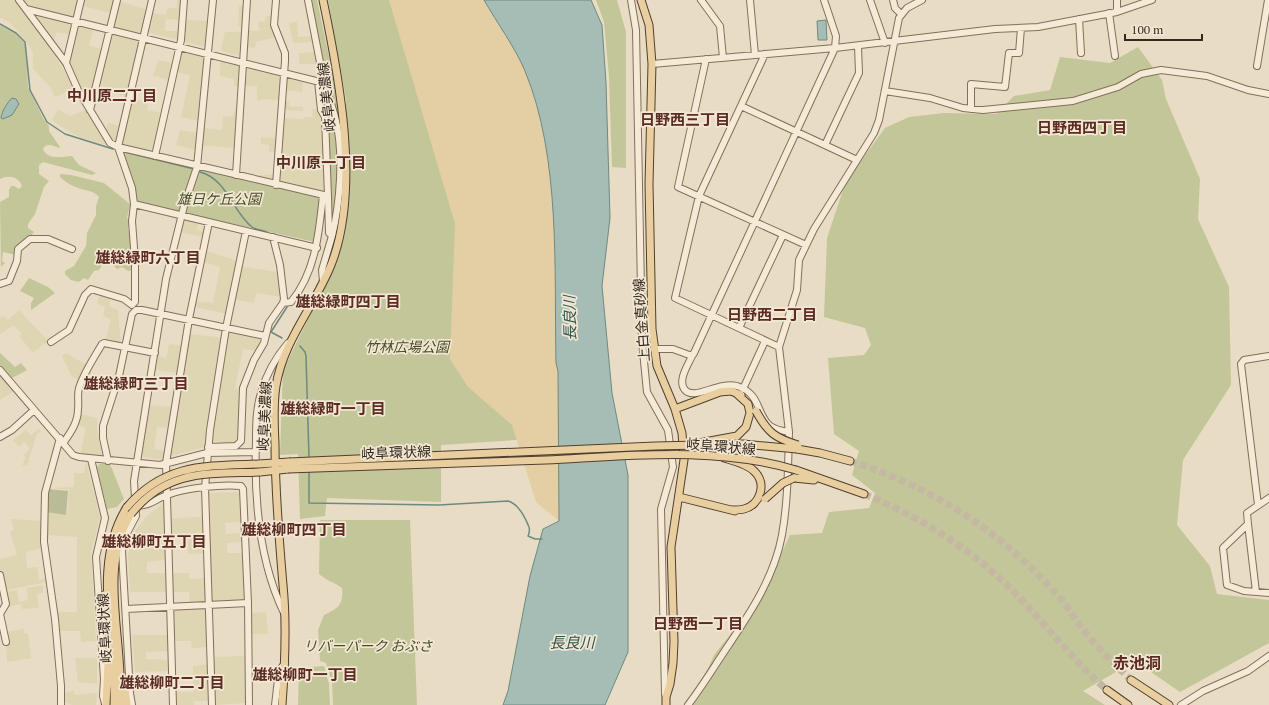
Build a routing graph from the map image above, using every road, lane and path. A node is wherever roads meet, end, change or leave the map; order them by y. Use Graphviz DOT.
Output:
graph roads {
  1 [pos="19,0"];
  2 [pos="81,0"];
  3 [pos="117,0"];
  4 [pos="152,0"];
  5 [pos="184,0"];
  6 [pos="213,0"];
  7 [pos="247,0"];
  8 [pos="276,0"];
  9 [pos="308,0"];
  10 [pos="323,0"];
  11 [pos="631,0"];
  12 [pos="641,0"];
  13 [pos="701,0"];
  14 [pos="750,0"];
  15 [pos="824,0"];
  16 [pos="870,0"];
  17 [pos="893,0"];
  18 [pos="922,0"];
  19 [pos="1117,0"];
  20 [pos="1152,0"];
  21 [pos="1268,0"];
  22 [pos="26,9"];
  23 [pos="1117,12"];
  24 [pos="1108,13"];
  25 [pos="901,14"];
  26 [pos="1078,19"];
  27 [pos="76,21"];
  28 [pos="1021,28"];
  29 [pos="110,29"];
  30 [pos="144,38"];
  31 [pos="895,42"];
  32 [pos="885,43"];
  33 [pos="858,46"];
  34 [pos="180,47"];
  35 [pos="835,48"];
  36 [pos="1081,53"];
  37 [pos="208,54"];
  38 [pos="765,54"];
  39 [pos="755,55"];
  40 [pos="1115,56"];
  41 [pos="723,58"];
  42 [pos="706,59"];
  43 [pos="243,62"];
  44 [pos="66,63"];
  45 [pos="652,64"];
  46 [pos="1257,66"];
  47 [pos="284,73"];
  48 [pos="321,82"];
  49 [pos="885,91"];
  50 [pos="1269,94"];
  51 [pos="741,106"];
  52 [pos="971,109"];
  53 [pos="90,110"];
  54 [pos="796,132"];
  55 [pos="825,145"];
  56 [pos="118,148"];
  57 [pos="155,156"];
  58 [pos="857,160"];
  59 [pos="197,167"];
  60 [pos="236,175"];
  61 [pos="276,185"];
  62 [pos="326,196"];
  63 [pos="699,196"];
  64 [pos="134,204"];
  65 [pos="182,215"];
  66 [pos="754,221"];
  67 [pos="209,222"];
  68 [pos="246,231"];
  69 [pos="783,235"];
  70 [pos="332,236"];
  71 [pos="273,237"];
  72 [pos="806,245"];
  73 [pos="317,248"];
  74 [pos="72,249"];
  75 [pos="323,282"];
  76 [pos="0,284"];
  77 [pos="283,303"];
  78 [pos="162,314"];
  79 [pos="711,316"];
  80 [pos="189,319"];
  81 [pos="226,328"];
  82 [pos="739,328"];
  83 [pos="265,336"];
  84 [pos="765,340"];
  85 [pos="51,342"];
  86 [pos="288,343"];
  87 [pos="125,347"];
  88 [pos="779,347"];
  89 [pos="654,349"];
  90 [pos="155,353"];
  91 [pos="692,356"];
  92 [pos="1269,356"];
  93 [pos="0,370"];
  94 [pos="740,391"];
  95 [pos="674,409"];
  96 [pos="34,410"];
  97 [pos="753,412"];
  98 [pos="789,432"];
  99 [pos="0,437"];
  100 [pos="62,440"];
  101 [pos="688,445"];
  102 [pos="798,447"];
  103 [pos="208,450"];
  104 [pos="256,452"];
  105 [pos="721,456"];
  106 [pos="91,459"];
  107 [pos="108,460"];
  108 [pos="850,461"];
  109 [pos="275,462"];
  110 [pos="136,463"];
  111 [pos="166,463"];
  112 [pos="288,465"];
  113 [pos="275,471"];
  114 [pos="205,488"];
  115 [pos="855,490"];
  116 [pos="864,494"];
  117 [pos="166,495"];
  118 [pos="680,497"];
  119 [pos="762,498"];
  120 [pos="1269,498"];
  121 [pos="1258,505"];
  122 [pos="136,506"];
  123 [pos="129,510"];
  124 [pos="1248,524"];
  125 [pos="108,563"];
  126 [pos="114,568"];
  127 [pos="0,575"];
  128 [pos="2,591"];
  129 [pos="1256,592"];
  130 [pos="1269,593"];
  131 [pos="248,603"];
  132 [pos="209,605"];
  133 [pos="170,607"];
  134 [pos="126,609"];
  135 [pos="284,613"];
  136 [pos="6,642"];
  137 [pos="1269,656"];
  138 [pos="286,663"];
  139 [pos="1131,680"];
  140 [pos="1107,690"];
  141 [pos="666,701"];
  142 [pos="60,705"];
  143 [pos="106,705"];
  144 [pos="114,705"];
  145 [pos="120,705"];
  146 [pos="127,705"];
  147 [pos="132,705"];
  148 [pos="173,705"];
  149 [pos="212,705"];
  150 [pos="249,705"];
  151 [pos="275,705"];
  152 [pos="282,705"];
  153 [pos="688,705"];
  154 [pos="1128,705"];
  155 [pos="1168,705"];
  156 [pos="1181,705"];
  1 -- 22 [label="street"];
  2 -- 27 [label="street"];
  3 -- 29 [label="street"];
  4 -- 30 [label="street"];
  5 -- 34 [label="street"];
  6 -- 37 [label="street"];
  7 -- 43 [label="street"];
  8 -- 47 [label="street"];
  9 -- 48 [label="street"];
  10 -- 75 [label="main road, 岐阜美濃線"];
  11 -- 141 [label="street"];
  12 -- 45 [label="main road, 上白金真砂線"];
  13 -- 41 [label="street"];
  14 -- 39 [label="street"];
  15 -- 35 [label="street"];
  16 -- 32 [label="street"];
  17 -- 25 [label="street"];
  18 -- 25 [label="street"];
  19 -- 23 [label="street"];
  20 -- 23 [label="street"];
  21 -- 46 [label="street"];
  22 -- 27 [label="street"];
  22 -- 44 [label="street"];
  23 -- 24 [label="street"];
  24 -- 26 [label="street"];
  24 -- 40 [label="street"];
  25 -- 31 [label="street"];
  26 -- 28 [label="street"];
  26 -- 36 [label="street"];
  27 -- 29 [label="street"];
  27 -- 44 [label="street"];
  28 -- 31 [label="street"];
  28 -- 52 [label="street"];
  29 -- 30 [label="street"];
  29 -- 53 [label="street"];
  30 -- 34 [label="street"];
  30 -- 56 [label="street"];
  31 -- 32 [label="street"];
  31 -- 49 [label="street"];
  32 -- 33 [label="street"];
  33 -- 35 [label="street"];
  33 -- 55 [label="street"];
  34 -- 37 [label="street"];
  34 -- 57 [label="street"];
  35 -- 38 [label="street"];
  35 -- 54 [label="street"];
  37 -- 43 [label="street"];
  37 -- 59 [label="street"];
  38 -- 39 [label="street"];
  38 -- 51 [label="street"];
  39 -- 41 [label="street"];
  41 -- 42 [label="street"];
  42 -- 45 [label="street"];
  42 -- 63 [label="street"];
  43 -- 47 [label="street"];
  43 -- 60 [label="street"];
  44 -- 53 [label="street"];
  45 -- 89 [label="main road, 上白金真砂線"];
  47 -- 48 [label="street"];
  47 -- 61 [label="street"];
  48 -- 62 [label="street"];
  48 -- 70 [label="street"];
  49 -- 52 [label="street"];
  49 -- 58 [label="street"];
  50 -- 52 [label="street"];
  51 -- 54 [label="street"];
  51 -- 63 [label="street"];
  53 -- 56 [label="street"];
  54 -- 55 [label="street"];
  54 -- 66 [label="street"];
  55 -- 58 [label="street"];
  56 -- 57 [label="street"];
  56 -- 64 [label="street"];
  57 -- 59 [label="street"];
  58 -- 72 [label="street"];
  59 -- 60 [label="street"];
  59 -- 65 [label="street"];
  60 -- 61 [label="street"];
  61 -- 62 [label="street"];
  62 -- 70 [label="street"];
  62 -- 73 [label="street"];
  63 -- 66 [label="street"];
  63 -- 79 [label="street"];
  64 -- 65 [label="street"];
  64 -- 85 [label="street"];
  65 -- 67 [label="street"];
  65 -- 78 [label="street"];
  66 -- 69 [label="street"];
  66 -- 79 [label="street"];
  67 -- 68 [label="street"];
  67 -- 80 [label="street"];
  68 -- 71 [label="street"];
  68 -- 81 [label="street"];
  69 -- 72 [label="street"];
  69 -- 82 [label="street"];
  70 -- 75 [label="street"];
  71 -- 73 [label="street"];
  71 -- 77 [label="street"];
  72 -- 88 [label="street"];
  73 -- 77 [label="street"];
  74 -- 76 [label="street"];
  75 -- 86 [label="main road, 岐阜美濃線"];
  77 -- 83 [label="street"];
  78 -- 80 [label="street"];
  78 -- 87 [label="street"];
  78 -- 90 [label="street"];
  79 -- 82 [label="street"];
  79 -- 91 [label="street"];
  80 -- 81 [label="street"];
  80 -- 111 [label="street"];
  81 -- 83 [label="street"];
  81 -- 103 [label="street"];
  82 -- 84 [label="street"];
  83 -- 103 [label="street"];
  84 -- 88 [label="street"];
  84 -- 94 [label="street"];
  86 -- 104 [label="street"];
  86 -- 109 [label="main road, 岐阜美濃線"];
  87 -- 90 [label="street"];
  87 -- 100 [label="street"];
  87 -- 107 [label="street"];
  88 -- 98 [label="street"];
  89 -- 91 [label="street"];
  89 -- 95 [label="main road, 上白金真砂線"];
  90 -- 110 [label="street"];
  91 -- 94 [label="street"];
  92 -- 121 [label="street"];
  93 -- 96 [label="street"];
  94 -- 95 [label="main road"];
  94 -- 97 [label="main road"];
  94 -- 98 [label="street"];
  95 -- 118 [label="main road, 上白金真砂線"];
  96 -- 99 [label="street"];
  96 -- 100 [label="street"];
  97 -- 101 [label="main road, bridge"];
  97 -- 102 [label="main road, bridge"];
  98 -- 153 [label="street"];
  100 -- 106 [label="street"];
  100 -- 142 [label="street"];
  101 -- 102 [label="main road, 岐阜環状線, bridge"];
  101 -- 112 [label="main road, 岐阜環状線, bridge"];
  102 -- 108 [label="main road, 岐阜環状線"];
  103 -- 104 [label="street"];
  103 -- 111 [label="street"];
  103 -- 114 [label="street"];
  104 -- 135 [label="street"];
  105 -- 112 [label="main road, 岐阜環状線, bridge"];
  105 -- 115 [label="main road, 岐阜環状線, bridge"];
  105 -- 119 [label="main road, bridge"];
  106 -- 107 [label="street"];
  106 -- 143 [label="street"];
  107 -- 110 [label="street"];
  109 -- 112 [label="main road, 岐阜環状線"];
  109 -- 113 [label="main road, 岐阜美濃線"];
  109 -- 123 [label="main road, 岐阜環状線, bridge"];
  110 -- 111 [label="street"];
  110 -- 122 [label="street"];
  111 -- 117 [label="street"];
  112 -- 113 [label="main road, 岐阜環状線"];
  113 -- 123 [label="main road, 岐阜環状線, bridge"];
  113 -- 135 [label="main road, 岐阜美濃線"];
  114 -- 117 [label="street"];
  114 -- 131 [label="street"];
  114 -- 132 [label="street"];
  115 -- 116 [label="main road, 岐阜環状線"];
  115 -- 119 [label="main road, bridge"];
  117 -- 122 [label="street"];
  117 -- 133 [label="street"];
  118 -- 119 [label="main road"];
  118 -- 141 [label="main road, 上白金真砂線"];
  120 -- 121 [label="street"];
  121 -- 124 [label="street"];
  122 -- 134 [label="street"];
  123 -- 125 [label="main road, 岐阜環状線"];
  123 -- 126 [label="main road, 岐阜環状線"];
  124 -- 129 [label="street"];
  124 -- 129 [label="street"];
  125 -- 143 [label="main road"];
  125 -- 144 [label="main road, 岐阜環状線"];
  126 -- 145 [label="main road, 岐阜環状線"];
  126 -- 146 [label="main road"];
  127 -- 128 [label="street"];
  128 -- 136 [label="street"];
  129 -- 130 [label="street"];
  131 -- 132 [label="street"];
  131 -- 150 [label="street"];
  132 -- 133 [label="street"];
  132 -- 149 [label="street"];
  133 -- 134 [label="street"];
  133 -- 148 [label="street"];
  134 -- 147 [label="street"];
  135 -- 138 [label="main road, 岐阜美濃線"];
  137 -- 156 [label="street"];
  138 -- 151 [label="street"];
  138 -- 152 [label="main road, 岐阜美濃線"];
  139 -- 155 [label="main road"];
  140 -- 154 [label="main road"];
}
